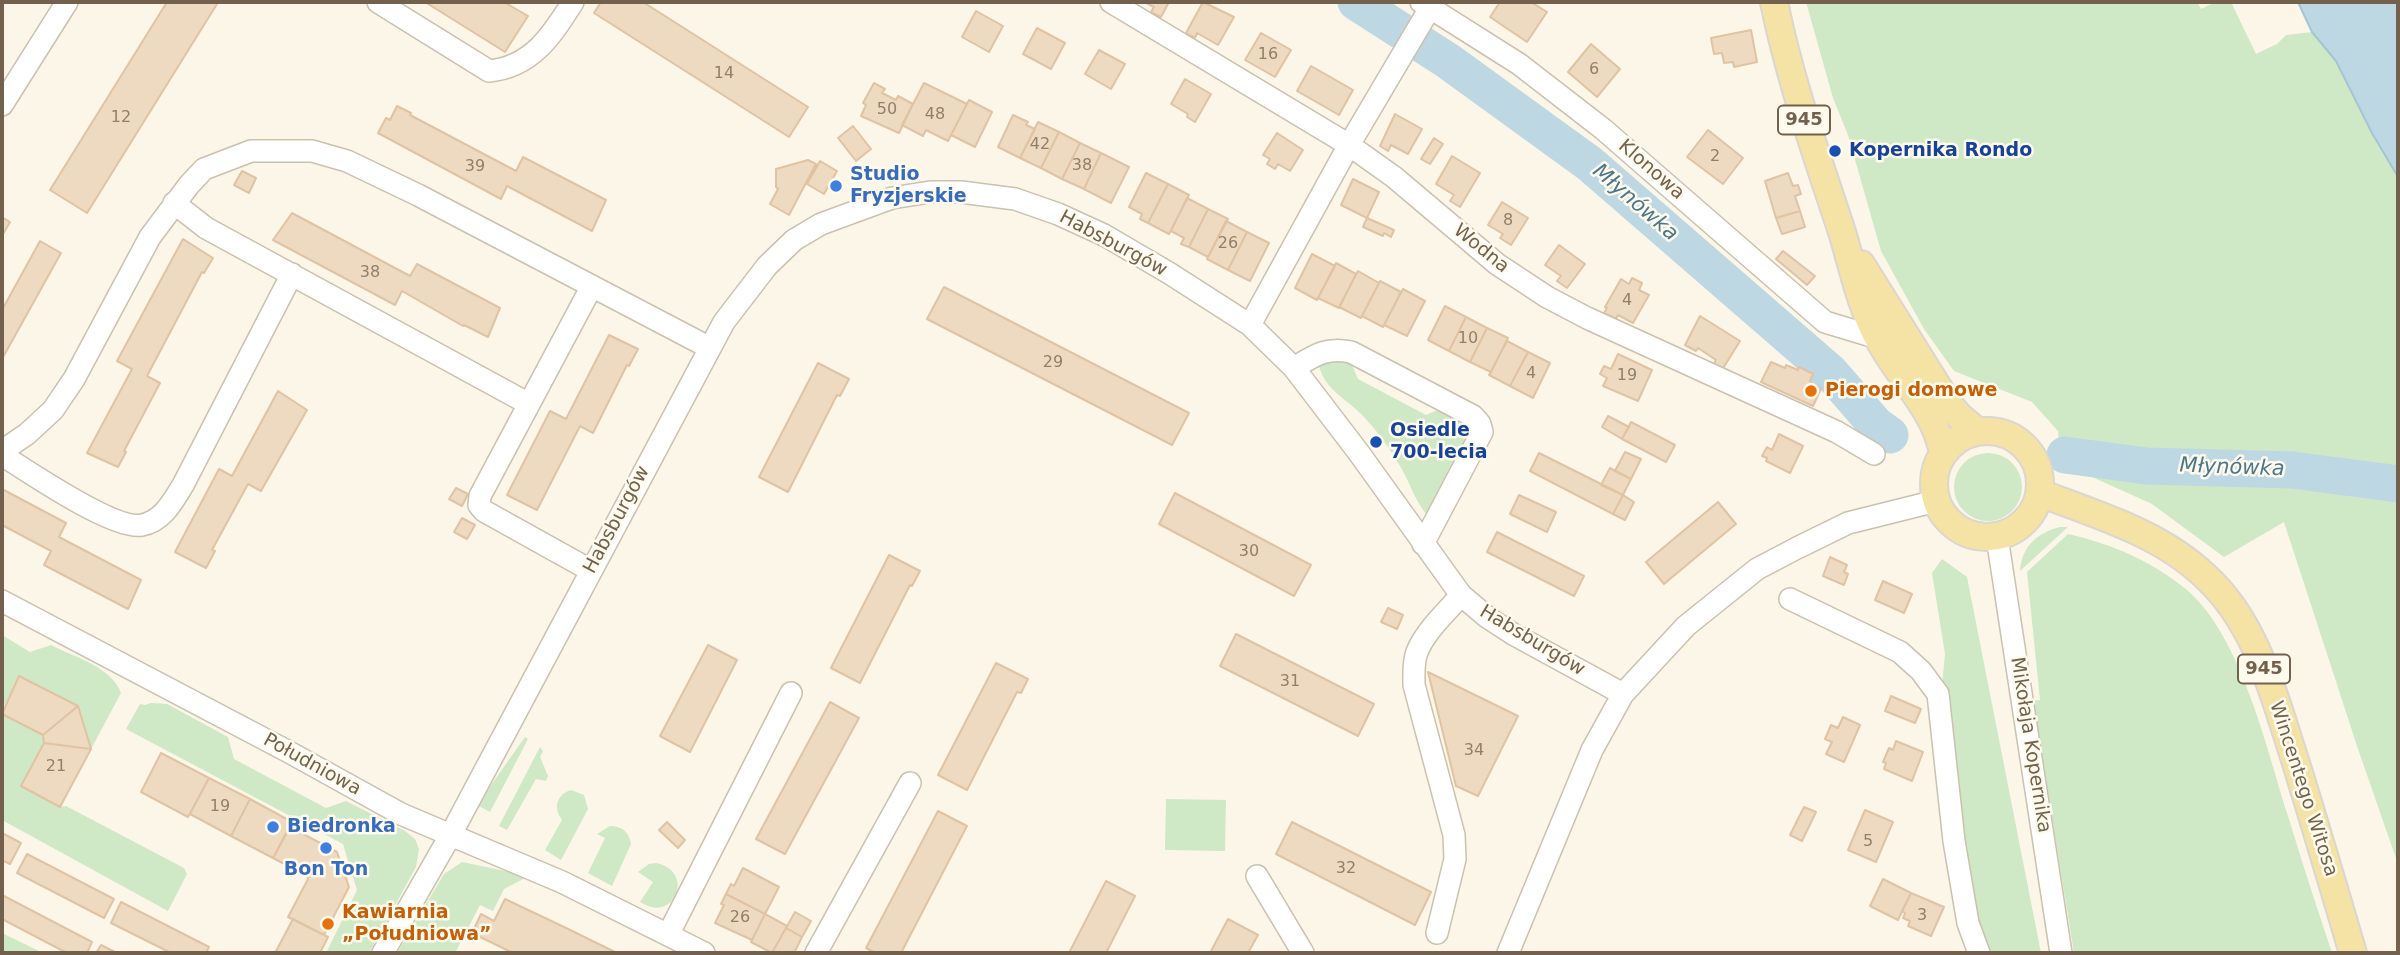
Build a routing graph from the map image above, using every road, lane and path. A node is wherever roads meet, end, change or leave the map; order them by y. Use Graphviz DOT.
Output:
graph roads {
  1 [pos="67,2"];
  2 [pos="378,2"];
  3 [pos="573,2"];
  4 [pos="1111,2"];
  5 [pos="1774,2"];
  6 [pos="1425,5"];
  7 [pos="2,105"];
  8 [pos="1349,145"];
  9 [pos="174,203"];
  10 [pos="1843,236"];
  11 [pos="292,274"];
  12 [pos="592,286"];
  13 [pos="1250,326"];
  14 [pos="1878,338"];
  15 [pos="710,348"];
  16 [pos="1294,368"];
  17 [pos="529,404"];
  18 [pos="1977,431"];
  19 [pos="2,453"];
  20 [pos="1943,453"];
  21 [pos="1874,454"];
  22 [pos="2040,493"];
  23 [pos="1936,501"];
  24 [pos="1997,537"];
  25 [pos="1423,544"];
  26 [pos="590,570"];
  27 [pos="1461,596"];
  28 [pos="1790,599"];
  29 [pos="2,601"];
  30 [pos="791,693"];
  31 [pos="1623,694"];
  32 [pos="909,783"];
  33 [pos="450,836"];
  34 [pos="1257,876"];
  35 [pos="1437,933"];
  36 [pos="668,935"];
  37 [pos="383,953"];
  38 [pos="704,953"];
  39 [pos="816,953"];
  40 [pos="1303,953"];
  41 [pos="1508,953"];
  42 [pos="1979,953"];
  43 [pos="2061,953"];
  44 [pos="2353,953"];
  1 -- 7 [label="street"];
  2 -- 3 [label="street"];
  4 -- 8 [label="street, Wodna"];
  5 -- 10 [label="main road, 945"];
  6 -- 8 [label="street"];
  6 -- 14 [label="street, Klonowa"];
  8 -- 13 [label="street"];
  8 -- 21 [label="street, Wodna"];
  9 -- 11 [label="street"];
  9 -- 12 [label="street"];
  9 -- 19 [label="street"];
  10 -- 14 [label="main road, 945"];
  10 -- 18 [label="main road, 945"];
  11 -- 17 [label="street"];
  11 -- 19 [label="street"];
  12 -- 15 [label="street"];
  12 -- 17 [label="street"];
  13 -- 15 [label="street, Habsburgów"];
  13 -- 16 [label="street, Habsburgów"];
  14 -- 20 [label="main road, 945"];
  15 -- 26 [label="street, Habsburgów"];
  16 -- 25 [label="street, Habsburgów"];
  16 -- 25 [label="street"];
  17 -- 26 [label="street"];
  18 -- 20 [label="main road"];
  18 -- 22 [label="main road"];
  20 -- 23 [label="main road"];
  22 -- 24 [label="main road"];
  22 -- 44 [label="main road, Wincentego Witosa / 945"];
  23 -- 24 [label="main road"];
  23 -- 31 [label="street"];
  24 -- 43 [label="street, Mikołaja Kopernika"];
  25 -- 27 [label="street, Habsburgów"];
  26 -- 33 [label="street, Habsburgów"];
  27 -- 31 [label="street, Habsburgów"];
  27 -- 35 [label="street"];
  28 -- 42 [label="street"];
  29 -- 33 [label="street, Południowa"];
  30 -- 36 [label="street"];
  31 -- 41 [label="street"];
  32 -- 39 [label="street"];
  33 -- 36 [label="street, Południowa"];
  33 -- 37 [label="street, Habsburgów"];
  34 -- 40 [label="street"];
  36 -- 38 [label="street, Południowa"];
}
